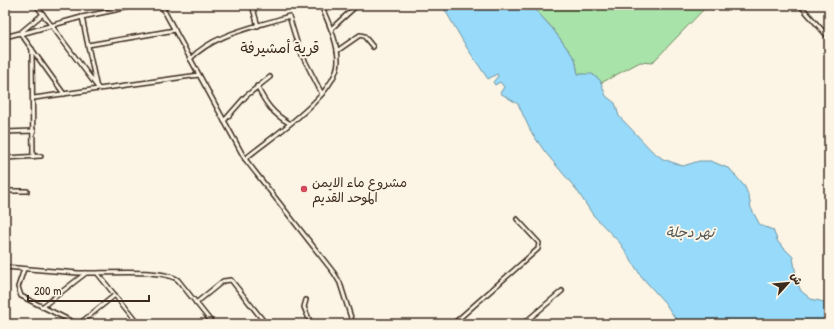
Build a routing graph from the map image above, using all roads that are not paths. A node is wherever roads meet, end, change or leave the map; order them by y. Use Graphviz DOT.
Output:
graph roads {
  1 [pos="36,5"];
  2 [pos="139,5"];
  3 [pos="161,5"];
  4 [pos="252,5"];
  5 [pos="320,5"];
  6 [pos="800,5"];
  7 [pos="354,8"];
  8 [pos="43,14"];
  9 [pos="82,17"];
  10 [pos="51,25"];
  11 [pos="258,26"];
  12 [pos="331,29"];
  13 [pos="175,30"];
  14 [pos="20,34"];
  15 [pos="5,37"];
  16 [pos="829,38"];
  17 [pos="88,45"];
  18 [pos="373,47"];
  19 [pos="32,49"];
  20 [pos="337,51"];
  21 [pos="190,59"];
  22 [pos="199,75"];
  23 [pos="270,76"];
  24 [pos="257,86"];
  25 [pos="97,87"];
  26 [pos="64,94"];
  27 [pos="322,94"];
  28 [pos="34,98"];
  29 [pos="224,121"];
  30 [pos="289,123"];
  31 [pos="34,131"];
  32 [pos="5,132"];
  33 [pos="42,156"];
  34 [pos="33,157"];
  35 [pos="5,158"];
  36 [pos="245,159"];
  37 [pos="5,191"];
  38 [pos="27,191"];
  39 [pos="517,219"];
  40 [pos="5,267"];
  41 [pos="24,269"];
  42 [pos="86,273"];
  43 [pos="98,274"];
  44 [pos="562,291"];
  45 [pos="116,296"];
  46 [pos="306,300"];
  47 [pos="196,303"];
  48 [pos="42,307"];
  49 [pos="78,324"];
  50 [pos="138,324"];
  51 [pos="213,324"];
  52 [pos="266,324"];
  53 [pos="311,324"];
  54 [pos="353,324"];
  55 [pos="453,324"];
  56 [pos="522,324"];
  1 -- 8 [label="street"];
  2 -- 9 [label="street"];
  3 -- 13 [label="street"];
  4 -- 11 [label="street"];
  5 -- 12 [label="street"];
  6 -- 16 [label="street"];
  7 -- 12 [label="street"];
  8 -- 10 [label="street"];
  8 -- 14 [label="street"];
  9 -- 10 [label="street"];
  9 -- 17 [label="street"];
  10 -- 14 [label="street"];
  10 -- 25 [label="street"];
  11 -- 21 [label="street"];
  11 -- 27 [label="street"];
  12 -- 20 [label="street"];
  13 -- 17 [label="street"];
  13 -- 21 [label="street"];
  14 -- 15 [label="street"];
  14 -- 19 [label="street"];
  17 -- 25 [label="street"];
  18 -- 20 [label="street"];
  19 -- 26 [label="street"];
  19 -- 28 [label="street"];
  20 -- 27 [label="street"];
  21 -- 22 [label="street"];
  22 -- 25 [label="street"];
  22 -- 29 [label="street"];
  23 -- 24 [label="street"];
  24 -- 29 [label="street"];
  24 -- 30 [label="street"];
  25 -- 26 [label="street"];
  26 -- 28 [label="street"];
  27 -- 30 [label="street"];
  28 -- 31 [label="street"];
  29 -- 36 [label="street"];
  30 -- 36 [label="street"];
  31 -- 32 [label="street"];
  31 -- 34 [label="street"];
  33 -- 34 [label="street"];
  34 -- 35 [label="street"];
  36 -- 54 [label="street"];
  37 -- 38 [label="street"];
  39 -- 55 [label="street"];
  40 -- 41 [label="street"];
  41 -- 42 [label="street"];
  41 -- 48 [label="street"];
  42 -- 43 [label="street"];
  42 -- 48 [label="street"];
  43 -- 45 [label="street"];
  43 -- 47 [label="street"];
  44 -- 56 [label="street"];
  45 -- 49 [label="street"];
  45 -- 50 [label="street"];
  46 -- 53 [label="street"];
  47 -- 51 [label="street"];
  47 -- 52 [label="street"];
  48 -- 49 [label="street"];
}
